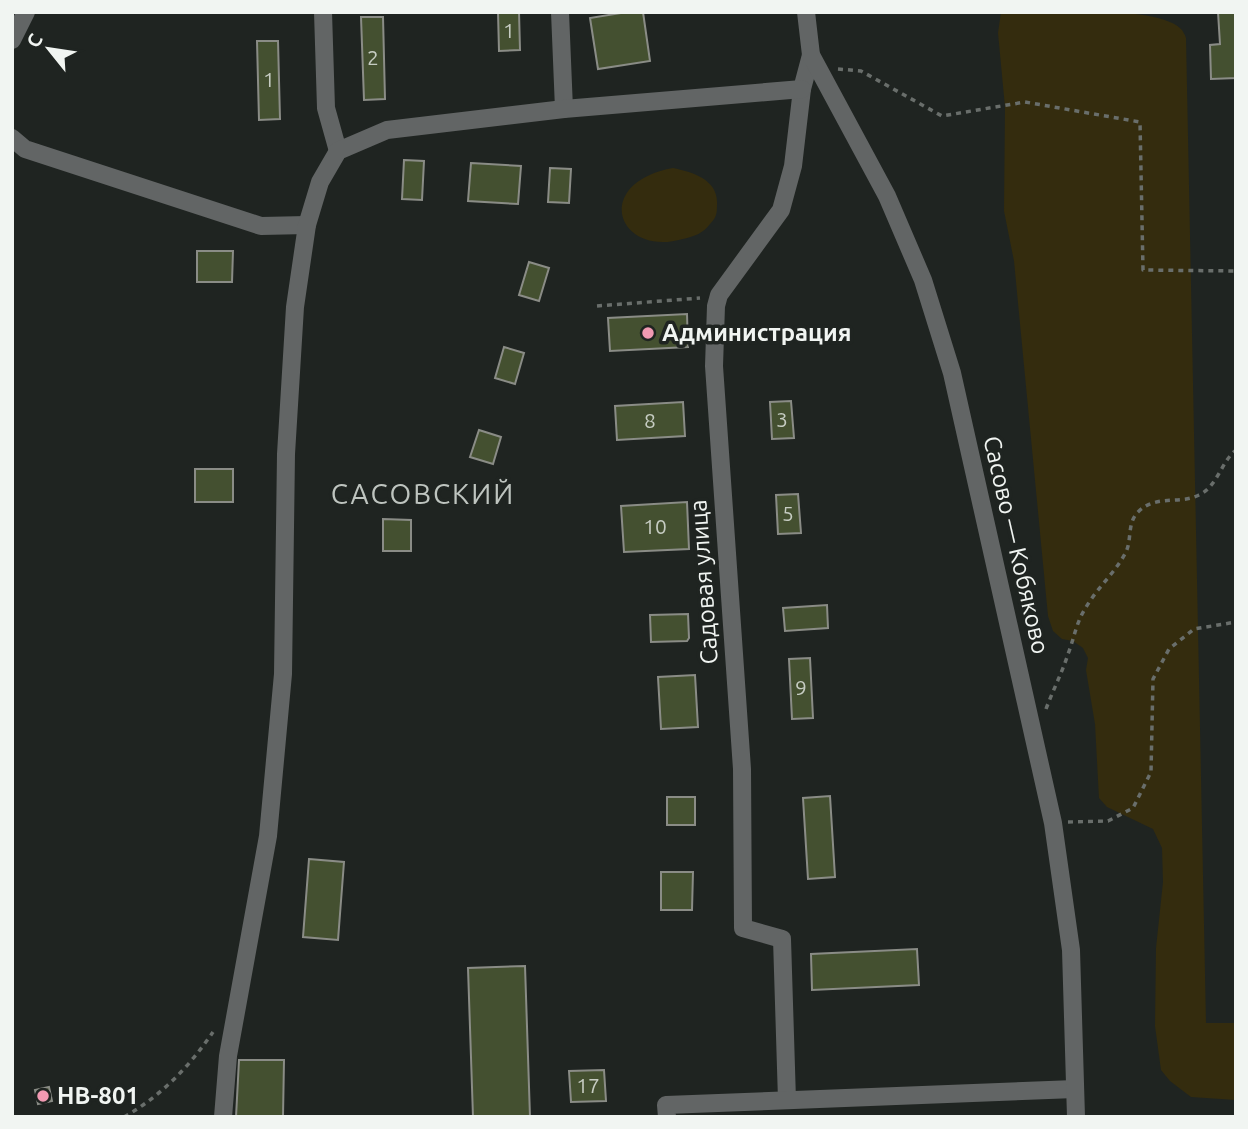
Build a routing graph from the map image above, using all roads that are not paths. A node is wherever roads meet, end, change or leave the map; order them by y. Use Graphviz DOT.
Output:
graph roads {
  1 [pos="26,12"];
  2 [pos="323,12"];
  3 [pos="560,12"];
  4 [pos="806,12"];
  5 [pos="12,40"];
  6 [pos="814,61"];
  7 [pos="802,89"];
  8 [pos="564,109"];
  9 [pos="12,138"];
  10 [pos="338,151"];
  11 [pos="307,225"];
  12 [pos="1075,1089"];
  13 [pos="787,1100"];
  14 [pos="223,1117"];
  15 [pos="667,1117"];
  16 [pos="1076,1117"];
  1 -- 5 [label="street"];
  2 -- 10 [label="street"];
  3 -- 8 [label="street"];
  4 -- 6 [label="street, Сасово — Кобяково"];
  6 -- 7 [label="street, Садовая улица"];
  6 -- 12 [label="street, Сасово — Кобяково"];
  7 -- 8 [label="street"];
  7 -- 13 [label="street, Садовая улица"];
  8 -- 10 [label="street"];
  9 -- 11 [label="street"];
  10 -- 11 [label="street"];
  11 -- 14 [label="street"];
  12 -- 13 [label="street"];
  12 -- 16 [label="street, Сасово — Кобяково"];
  13 -- 15 [label="street"];
}
